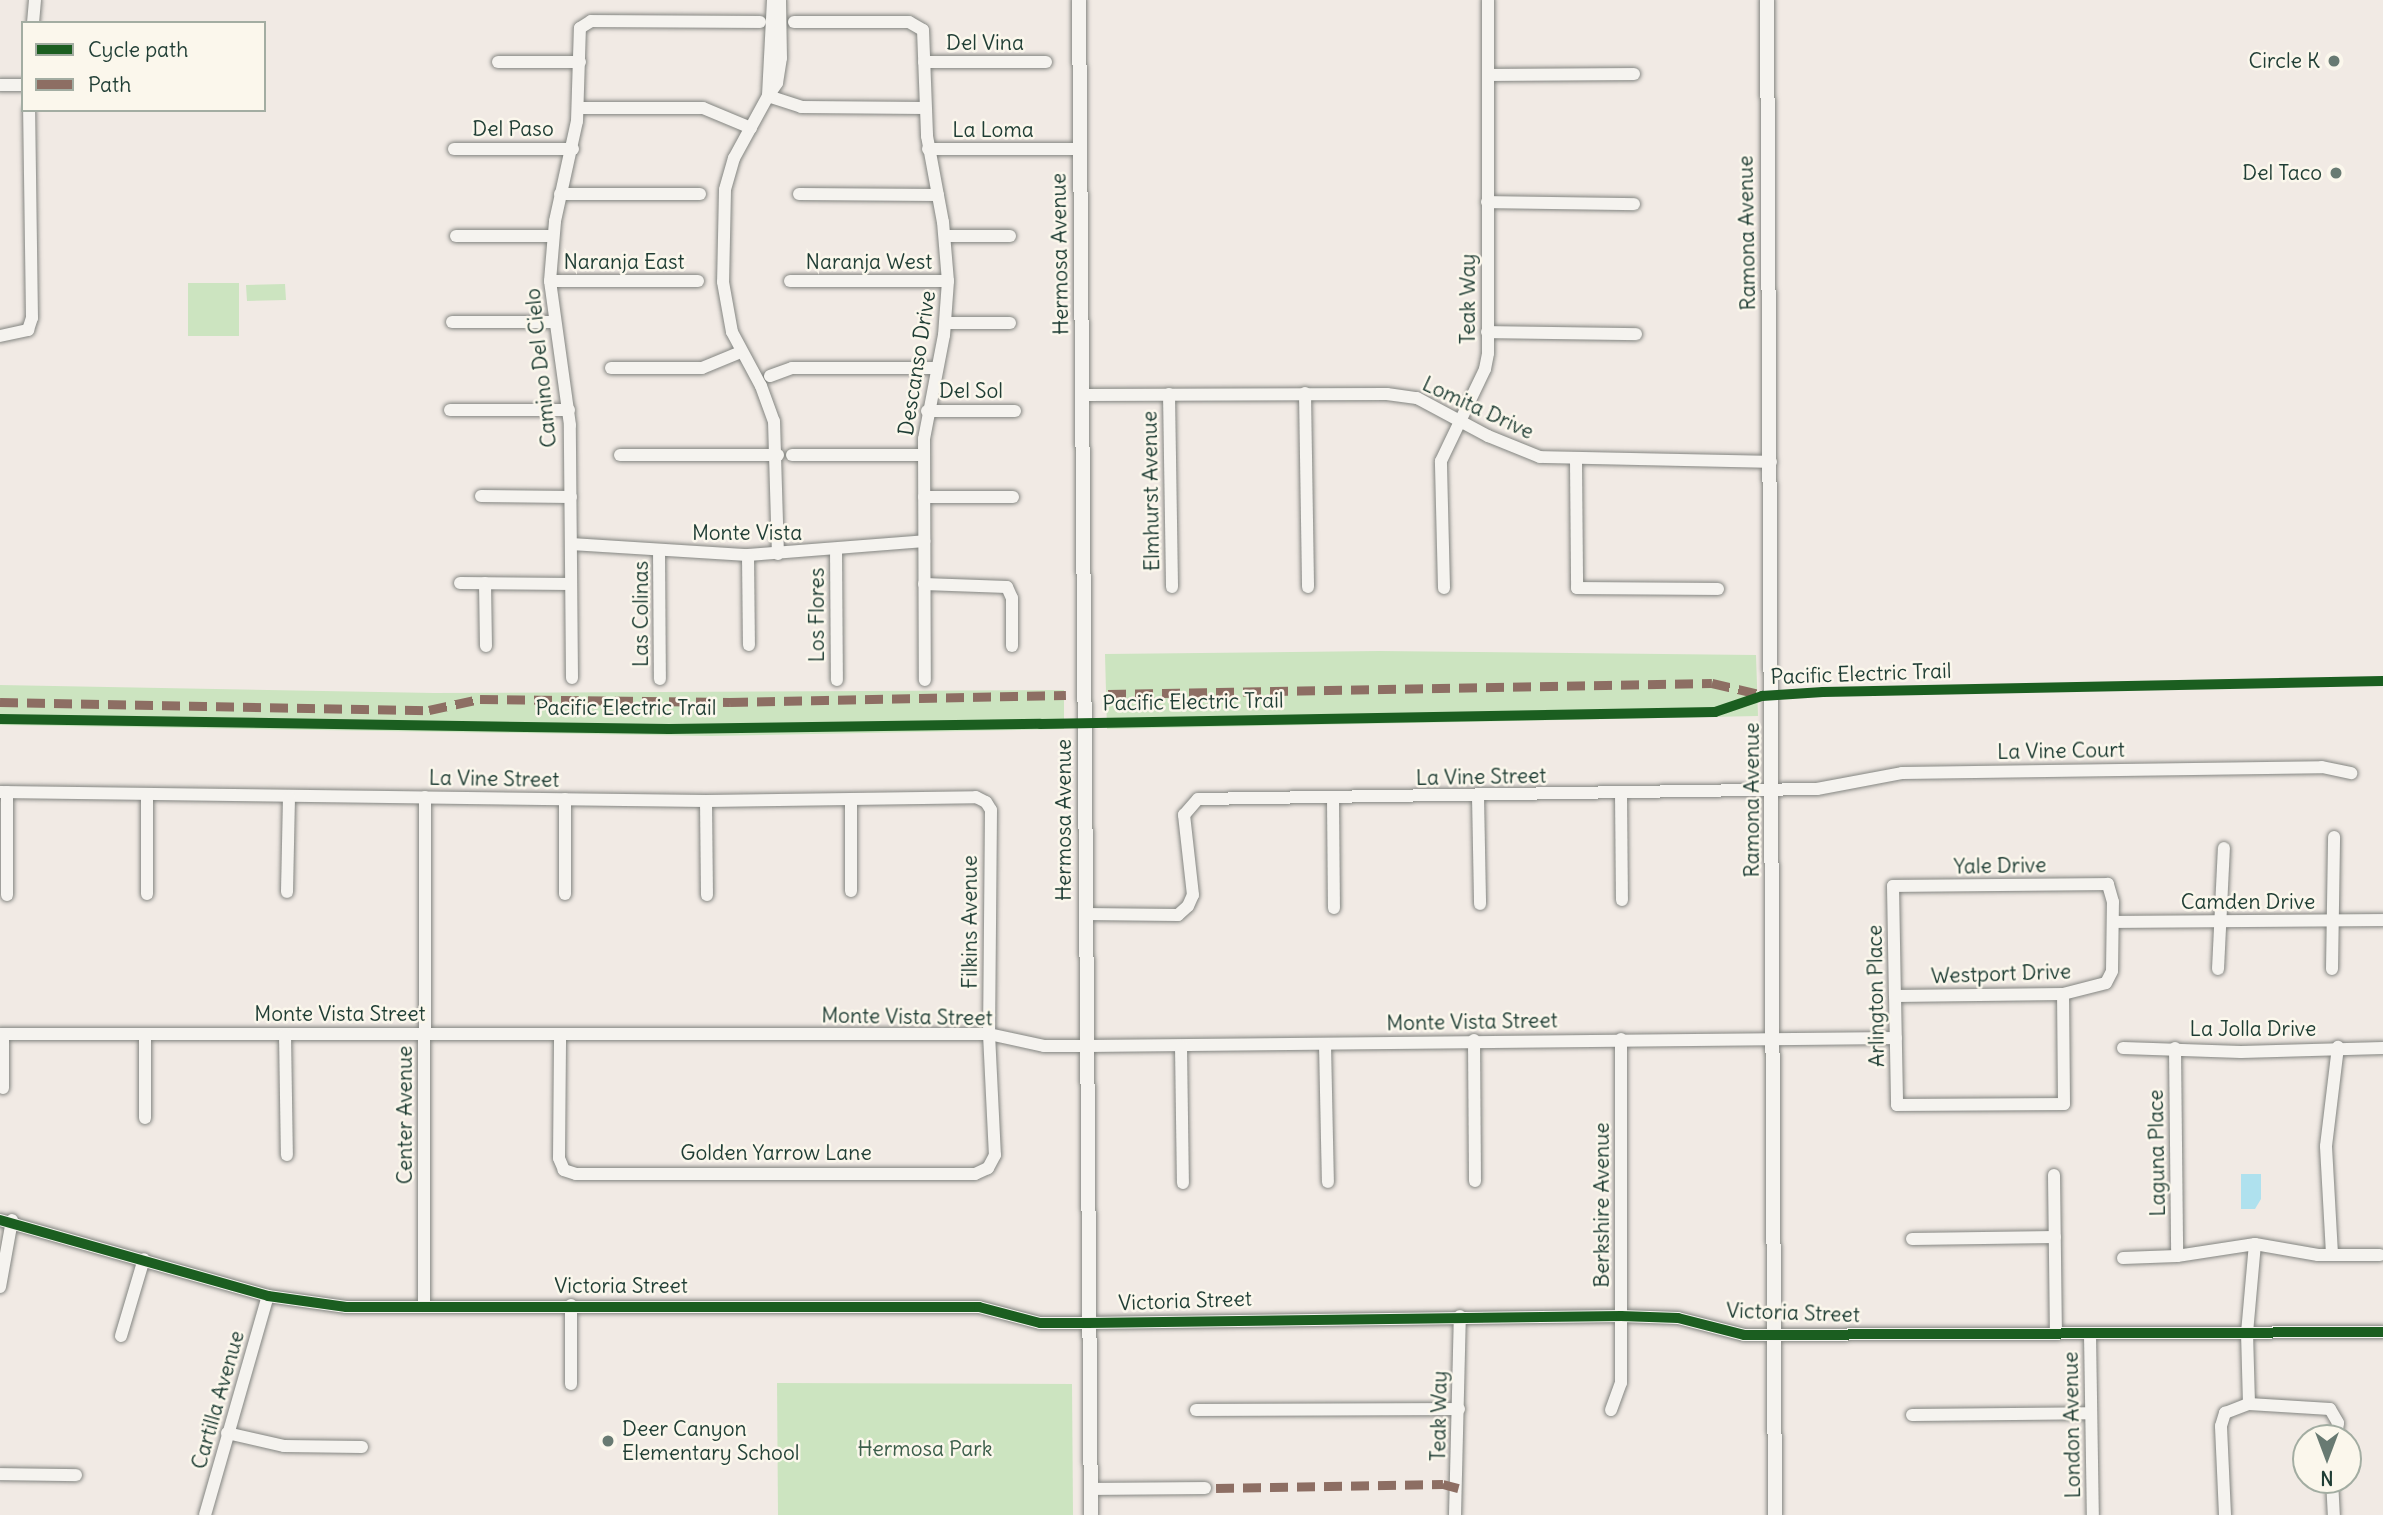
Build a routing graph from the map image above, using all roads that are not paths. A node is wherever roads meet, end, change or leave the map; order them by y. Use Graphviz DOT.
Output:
graph roads {
  1 [pos="35,0"];
  2 [pos="774,0"];
  3 [pos="780,0"];
  4 [pos="1079,0"];
  5 [pos="1488,0"];
  6 [pos="1767,0"];
  7 [pos="33,21"];
  8 [pos="760,22"];
  9 [pos="794,22"];
  10 [pos="498,62"];
  11 [pos="580,62"];
  12 [pos="924,62"];
  13 [pos="1046,62"];
  14 [pos="1634,74"];
  15 [pos="1489,75"];
  16 [pos="0,85"];
  17 [pos="21,85"];
  18 [pos="768,96"];
  19 [pos="579,108"];
  20 [pos="925,108"];
  21 [pos="29,112"];
  22 [pos="751,128"];
  23 [pos="454,149"];
  24 [pos="573,149"];
  25 [pos="928,149"];
  26 [pos="1080,149"];
  27 [pos="560,194"];
  28 [pos="700,194"];
  29 [pos="799,194"];
  30 [pos="937,194"];
  31 [pos="1487,202"];
  32 [pos="1634,204"];
  33 [pos="456,236"];
  34 [pos="553,236"];
  35 [pos="945,236"];
  36 [pos="1010,236"];
  37 [pos="550,281"];
  38 [pos="698,281"];
  39 [pos="790,281"];
  40 [pos="948,281"];
  41 [pos="452,322"];
  42 [pos="553,322"];
  43 [pos="946,323"];
  44 [pos="1010,323"];
  45 [pos="1487,332"];
  46 [pos="1636,334"];
  47 [pos="0,335"];
  48 [pos="741,352"];
  49 [pos="611,368"];
  50 [pos="936,368"];
  51 [pos="770,376"];
  52 [pos="1169,394"];
  53 [pos="1305,394"];
  54 [pos="1085,395"];
  55 [pos="450,410"];
  56 [pos="569,410"];
  57 [pos="927,411"];
  58 [pos="1015,411"];
  59 [pos="1462,420"];
  60 [pos="620,455"];
  61 [pos="778,455"];
  62 [pos="792,455"];
  63 [pos="923,455"];
  64 [pos="1576,461"];
  65 [pos="1771,462"];
  66 [pos="481,496"];
  67 [pos="571,497"];
  68 [pos="924,497"];
  69 [pos="1013,497"];
  70 [pos="924,541"];
  71 [pos="571,544"];
  72 [pos="836,549"];
  73 [pos="660,550"];
  74 [pos="778,554"];
  75 [pos="748,555"];
  76 [pos="460,583"];
  77 [pos="485,583"];
  78 [pos="571,584"];
  79 [pos="924,584"];
  80 [pos="1172,587"];
  81 [pos="1308,587"];
  82 [pos="1444,588"];
  83 [pos="1718,589"];
  84 [pos="748,645"];
  85 [pos="486,646"];
  86 [pos="1012,646"];
  87 [pos="572,678"];
  88 [pos="660,679"];
  89 [pos="837,680"];
  90 [pos="925,680"];
  91 [pos="2351,773"];
  92 [pos="1773,789"];
  93 [pos="4,792"];
  94 [pos="1621,792"];
  95 [pos="147,796"];
  96 [pos="1478,796"];
  97 [pos="289,797"];
  98 [pos="425,797"];
  99 [pos="565,799"];
  100 [pos="1333,799"];
  101 [pos="851,800"];
  102 [pos="706,801"];
  103 [pos="986,802"];
  104 [pos="2334,837"];
  105 [pos="2224,848"];
  106 [pos="1893,886"];
  107 [pos="851,891"];
  108 [pos="287,892"];
  109 [pos="147,894"];
  110 [pos="565,894"];
  111 [pos="7,895"];
  112 [pos="708,895"];
  113 [pos="1622,900"];
  114 [pos="1480,904"];
  115 [pos="1334,908"];
  116 [pos="1085,914"];
  117 [pos="2219,920"];
  118 [pos="2383,920"];
  119 [pos="2332,921"];
  120 [pos="2113,922"];
  121 [pos="2218,969"];
  122 [pos="2332,969"];
  123 [pos="2063,994"];
  124 [pos="1895,996"];
  125 [pos="425,1032"];
  126 [pos="1,1034"];
  127 [pos="285,1034"];
  128 [pos="989,1034"];
  129 [pos="145,1035"];
  130 [pos="560,1036"];
  131 [pos="1896,1038"];
  132 [pos="1621,1039"];
  133 [pos="1773,1039"];
  134 [pos="1474,1040"];
  135 [pos="1325,1044"];
  136 [pos="1087,1046"];
  137 [pos="1181,1046"];
  138 [pos="2338,1047"];
  139 [pos="2123,1048"];
  140 [pos="2175,1048"];
  141 [pos="2383,1048"];
  142 [pos="3,1088"];
  143 [pos="145,1118"];
  144 [pos="286,1155"];
  145 [pos="988,1168"];
  146 [pos="2053,1175"];
  147 [pos="1475,1181"];
  148 [pos="1328,1182"];
  149 [pos="1183,1183"];
  150 [pos="6,1220"];
  151 [pos="2055,1237"];
  152 [pos="1912,1238"];
  153 [pos="2255,1244"];
  154 [pos="2332,1254"];
  155 [pos="2380,1255"];
  156 [pos="2178,1256"];
  157 [pos="2123,1258"];
  158 [pos="144,1259"];
  159 [pos="0,1287"];
  160 [pos="268,1296"];
  161 [pos="571,1305"];
  162 [pos="424,1307"];
  163 [pos="1460,1316"];
  164 [pos="1621,1316"];
  165 [pos="1088,1323"];
  166 [pos="2383,1332"];
  167 [pos="2247,1333"];
  168 [pos="2056,1334"];
  169 [pos="2090,1334"];
  170 [pos="1775,1335"];
  171 [pos="121,1336"];
  172 [pos="571,1384"];
  173 [pos="2249,1404"];
  174 [pos="1459,1409"];
  175 [pos="1196,1410"];
  176 [pos="1611,1410"];
  177 [pos="2090,1413"];
  178 [pos="1912,1415"];
  179 [pos="2338,1424"];
  180 [pos="226,1433"];
  181 [pos="362,1447"];
  182 [pos="0,1474"];
  183 [pos="76,1475"];
  184 [pos="1205,1488"];
  185 [pos="1091,1489"];
  186 [pos="2333,1494"];
  187 [pos="205,1515"];
  188 [pos="1091,1515"];
  189 [pos="1455,1515"];
  190 [pos="1775,1515"];
  191 [pos="2093,1515"];
  192 [pos="2225,1515"];
  193 [pos="2334,1515"];
  1 -- 7 [label="street"];
  2 -- 18 [label="street"];
  3 -- 18 [label="street"];
  4 -- 26 [label="street, Hermosa Avenue"];
  5 -- 15 [label="street, Teak Way"];
  6 -- 65 [label="street, Ramona Avenue"];
  8 -- 11 [label="street, Camino Del Cielo"];
  9 -- 12 [label="street, Descanso Drive"];
  10 -- 11 [label="street"];
  11 -- 19 [label="street, Camino Del Cielo"];
  12 -- 13 [label="street, Del Vina"];
  12 -- 20 [label="street, Descanso Drive"];
  14 -- 15 [label="street"];
  15 -- 31 [label="street, Teak Way"];
  16 -- 17 [label="street"];
  18 -- 20 [label="street"];
  18 -- 22 [label="street"];
  19 -- 22 [label="street"];
  19 -- 24 [label="street, Camino Del Cielo"];
  20 -- 25 [label="street, Descanso Drive"];
  21 -- 47 [label="street"];
  22 -- 48 [label="street"];
  23 -- 24 [label="street, Del Paso"];
  24 -- 27 [label="street, Camino Del Cielo"];
  25 -- 26 [label="street, La Loma"];
  25 -- 30 [label="street, Descanso Drive"];
  26 -- 54 [label="street, Hermosa Avenue"];
  27 -- 28 [label="street"];
  27 -- 34 [label="street, Camino Del Cielo"];
  29 -- 30 [label="street"];
  30 -- 35 [label="street, Descanso Drive"];
  31 -- 32 [label="street"];
  31 -- 45 [label="street, Teak Way"];
  33 -- 34 [label="street"];
  34 -- 37 [label="street, Camino Del Cielo"];
  35 -- 36 [label="street"];
  35 -- 40 [label="street, Descanso Drive"];
  37 -- 38 [label="street, Naranja East"];
  37 -- 42 [label="street, Camino Del Cielo"];
  39 -- 40 [label="street, Naranja West"];
  40 -- 43 [label="street, Descanso Drive"];
  41 -- 42 [label="street"];
  42 -- 56 [label="street, Camino Del Cielo"];
  43 -- 44 [label="street"];
  43 -- 50 [label="street, Descanso Drive"];
  45 -- 46 [label="street"];
  45 -- 59 [label="street, Teak Way"];
  48 -- 49 [label="street"];
  48 -- 61 [label="street"];
  50 -- 51 [label="street"];
  50 -- 57 [label="street, Descanso Drive"];
  52 -- 53 [label="street, Lomita Drive"];
  52 -- 54 [label="street, Lomita Drive"];
  52 -- 80 [label="street, Elmhurst Avenue"];
  53 -- 59 [label="street, Lomita Drive"];
  53 -- 81 [label="street"];
  54 -- 116 [label="street, Hermosa Avenue"];
  55 -- 56 [label="street"];
  56 -- 67 [label="street, Camino Del Cielo"];
  57 -- 58 [label="street, Del Sol"];
  57 -- 63 [label="street, Descanso Drive"];
  59 -- 64 [label="street, Lomita Drive"];
  59 -- 82 [label="street, Teak Way"];
  60 -- 61 [label="street"];
  61 -- 74 [label="street"];
  62 -- 63 [label="street"];
  63 -- 68 [label="street, Descanso Drive"];
  64 -- 65 [label="street, Lomita Drive"];
  64 -- 83 [label="street"];
  65 -- 92 [label="street, Ramona Avenue"];
  66 -- 67 [label="street"];
  67 -- 71 [label="street, Camino Del Cielo"];
  68 -- 69 [label="street"];
  68 -- 70 [label="street, Descanso Drive"];
  70 -- 72 [label="street, Monte Vista"];
  70 -- 79 [label="street, Descanso Drive"];
  71 -- 73 [label="street, Monte Vista"];
  71 -- 78 [label="street, Camino Del Cielo"];
  72 -- 74 [label="street, Monte Vista"];
  72 -- 89 [label="street, Los Flores"];
  73 -- 75 [label="street, Monte Vista"];
  73 -- 88 [label="street, Las Colinas"];
  74 -- 75 [label="street, Monte Vista"];
  75 -- 84 [label="street"];
  76 -- 77 [label="street"];
  77 -- 78 [label="street"];
  77 -- 85 [label="street"];
  78 -- 87 [label="street, Camino Del Cielo"];
  79 -- 86 [label="street"];
  79 -- 90 [label="street, Descanso Drive"];
  91 -- 92 [label="street, La Vine Court"];
  92 -- 94 [label="street, La Vine Street"];
  92 -- 133 [label="street, Ramona Avenue"];
  93 -- 95 [label="street, La Vine Street"];
  93 -- 111 [label="street"];
  94 -- 96 [label="street, La Vine Street"];
  94 -- 113 [label="street"];
  95 -- 97 [label="street, La Vine Street"];
  95 -- 109 [label="street"];
  96 -- 100 [label="street, La Vine Street"];
  96 -- 114 [label="street"];
  97 -- 98 [label="street, La Vine Street"];
  97 -- 108 [label="street"];
  98 -- 99 [label="street, La Vine Street"];
  98 -- 125 [label="street, Center Avenue"];
  99 -- 102 [label="street, La Vine Street"];
  99 -- 110 [label="street"];
  100 -- 115 [label="street"];
  100 -- 116 [label="street, La Vine Street"];
  101 -- 102 [label="street, La Vine Street"];
  101 -- 103 [label="street, La Vine Street"];
  101 -- 107 [label="street"];
  102 -- 112 [label="street"];
  103 -- 128 [label="street, Filkins Avenue"];
  104 -- 119 [label="street"];
  105 -- 117 [label="street"];
  106 -- 120 [label="street, Yale Drive"];
  106 -- 124 [label="street, Arlington Place"];
  116 -- 136 [label="street, Hermosa Avenue"];
  117 -- 119 [label="street, Camden Drive"];
  117 -- 120 [label="street, Camden Drive"];
  117 -- 121 [label="street"];
  118 -- 119 [label="street, Camden Drive"];
  119 -- 122 [label="street"];
  120 -- 123 [label="street, Westport Drive"];
  123 -- 124 [label="street, Westport Drive"];
  123 -- 131 [label="street, Arlington Place"];
  124 -- 131 [label="street, Arlington Place"];
  125 -- 127 [label="street, Monte Vista Street"];
  125 -- 130 [label="street, Monte Vista Street"];
  125 -- 162 [label="street, Center Avenue"];
  126 -- 129 [label="street, Monte Vista Street"];
  126 -- 142 [label="street"];
  127 -- 129 [label="street, Monte Vista Street"];
  127 -- 144 [label="street"];
  128 -- 130 [label="street, Monte Vista Street"];
  128 -- 136 [label="street, Monte Vista Street"];
  128 -- 145 [label="street, Filkins Avenue"];
  129 -- 143 [label="street"];
  130 -- 145 [label="street, Golden Yarrow Lane"];
  131 -- 133 [label="street, Monte Vista Street"];
  132 -- 133 [label="street, Monte Vista Street"];
  132 -- 134 [label="street, Monte Vista Street"];
  132 -- 164 [label="street, Berkshire Avenue"];
  133 -- 170 [label="street, Ramona Avenue"];
  134 -- 135 [label="street, Monte Vista Street"];
  134 -- 147 [label="street"];
  135 -- 137 [label="street, Monte Vista Street"];
  135 -- 148 [label="street"];
  136 -- 137 [label="street, Monte Vista Street"];
  136 -- 165 [label="street, Hermosa Avenue"];
  137 -- 149 [label="street"];
  138 -- 140 [label="street, La Jolla Drive"];
  138 -- 141 [label="street, La Jolla Drive"];
  138 -- 154 [label="street"];
  139 -- 140 [label="street, La Jolla Drive"];
  140 -- 156 [label="street, Laguna Place"];
  146 -- 151 [label="street, London Avenue"];
  150 -- 158 [label="street, Victoria Street"];
  150 -- 159 [label="street"];
  151 -- 152 [label="street"];
  151 -- 168 [label="street, London Avenue"];
  153 -- 154 [label="street"];
  153 -- 156 [label="street"];
  153 -- 167 [label="street"];
  154 -- 155 [label="street"];
  156 -- 157 [label="street"];
  158 -- 160 [label="street, Victoria Street"];
  158 -- 171 [label="street"];
  160 -- 162 [label="street, Victoria Street"];
  160 -- 180 [label="street, Cartilla Avenue"];
  161 -- 162 [label="street, Victoria Street"];
  161 -- 165 [label="street, Victoria Street"];
  161 -- 172 [label="street"];
  163 -- 164 [label="street, Victoria Street"];
  163 -- 165 [label="street, Victoria Street"];
  163 -- 174 [label="street, Teak Way"];
  164 -- 170 [label="street, Victoria Street"];
  164 -- 176 [label="street, Berkshire Avenue"];
  165 -- 185 [label="street, Hermosa Avenue"];
  166 -- 167 [label="street, Victoria Street"];
  167 -- 169 [label="street, Victoria Street"];
  167 -- 173 [label="street"];
  168 -- 169 [label="street, Victoria Street"];
  168 -- 170 [label="street, Victoria Street"];
  169 -- 177 [label="street, London Avenue"];
  170 -- 190 [label="street, Ramona Avenue"];
  173 -- 179 [label="street"];
  173 -- 192 [label="street"];
  174 -- 175 [label="street"];
  174 -- 189 [label="street, Teak Way"];
  177 -- 178 [label="street"];
  177 -- 191 [label="street, London Avenue"];
  180 -- 181 [label="street"];
  180 -- 187 [label="street, Cartilla Avenue"];
  182 -- 183 [label="street"];
  184 -- 185 [label="street"];
  185 -- 188 [label="street, Hermosa Avenue"];
  186 -- 193 [label="street"];
}
